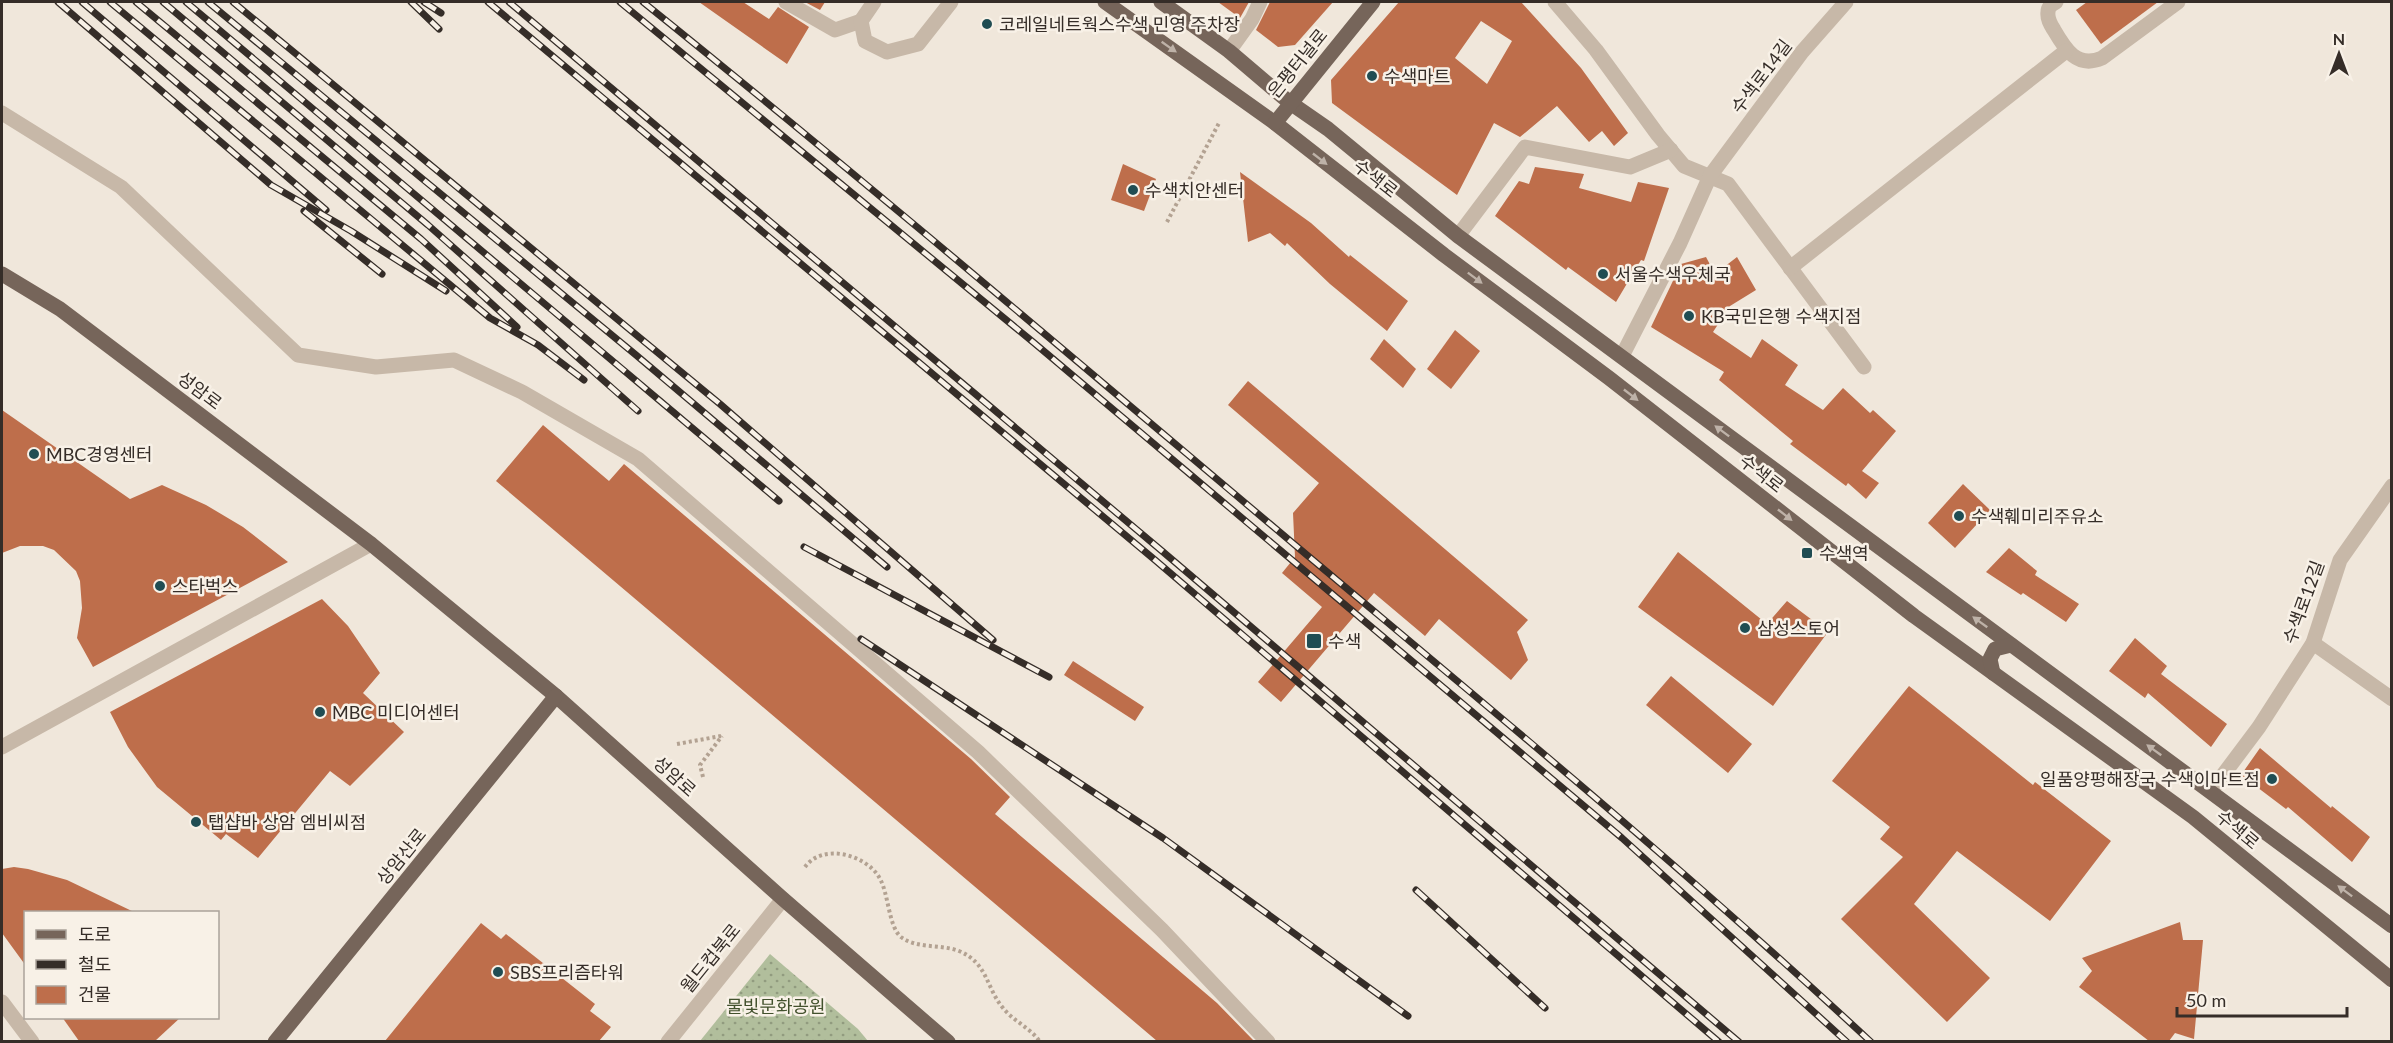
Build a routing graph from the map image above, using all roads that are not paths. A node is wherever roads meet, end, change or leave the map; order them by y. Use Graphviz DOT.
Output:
graph roads {
  1 [pos="786,2"];
  2 [pos="874,2"];
  3 [pos="951,2"];
  4 [pos="1105,2"];
  5 [pos="1161,2"];
  6 [pos="1260,2"];
  7 [pos="1373,2"];
  8 [pos="1555,2"];
  9 [pos="1846,2"];
  10 [pos="2056,2"];
  11 [pos="2178,2"];
  12 [pos="861,21"];
  13 [pos="1229,51"];
  14 [pos="2066,51"];
  15 [pos="1289,102"];
  16 [pos="2,113"];
  17 [pos="1275,123"];
  18 [pos="1671,150"];
  19 [pos="1710,176"];
  20 [pos="1458,236"];
  21 [pos="1790,268"];
  22 [pos="2,274"];
  23 [pos="1622,356"];
  24 [pos="1864,367"];
  25 [pos="2391,486"];
  26 [pos="371,544"];
  27 [pos="2313,643"];
  28 [pos="2011,645"];
  29 [pos="1993,673"];
  30 [pos="556,696"];
  31 [pos="2391,699"];
  32 [pos="2,747"];
  33 [pos="2211,791"];
  34 [pos="783,899"];
  35 [pos="2389,921"];
  36 [pos="2391,980"];
  37 [pos="2,1002"];
  38 [pos="32,1041"];
  39 [pos="275,1041"];
  40 [pos="668,1041"];
  41 [pos="948,1041"];
  42 [pos="1268,1041"];
  1 -- 12 [label="street"];
  2 -- 12 [label="street"];
  3 -- 12 [label="street"];
  4 -- 17 [label="main road, 수색로, one-way"];
  5 -- 13 [label="main road, 수색로"];
  6 -- 13 [label="street"];
  7 -- 15 [label="main road, 은평터널로"];
  8 -- 18 [label="street"];
  9 -- 19 [label="street, 수색로14길"];
  10 -- 14 [label="street"];
  11 -- 14 [label="street"];
  13 -- 15 [label="main road, 수색로"];
  14 -- 21 [label="street"];
  15 -- 17 [label="main road, 은평터널로"];
  15 -- 20 [label="main road, 수색로"];
  16 -- 42 [label="street"];
  17 -- 29 [label="main road, 수색로, one-way"];
  18 -- 19 [label="street"];
  18 -- 20 [label="street"];
  19 -- 21 [label="street"];
  19 -- 23 [label="street, 수색로14길"];
  20 -- 23 [label="main road, 수색로"];
  21 -- 24 [label="street"];
  22 -- 26 [label="main road, 성암로"];
  28 -- 23 [label="main road, 수색로, one-way"];
  25 -- 27 [label="street, 수색로12길"];
  26 -- 30 [label="main road, 성암로"];
  26 -- 32 [label="street"];
  27 -- 31 [label="street"];
  27 -- 33 [label="street, 수색로12길"];
  28 -- 29 [label="main road"];
  33 -- 28 [label="main road, 수색로, one-way"];
  29 -- 36 [label="main road, 수색로"];
  30 -- 34 [label="main road, 성암로"];
  30 -- 39 [label="main road, 상암산로"];
  35 -- 33 [label="main road, 수색로, one-way"];
  34 -- 40 [label="street, 월드컵북로"];
  34 -- 41 [label="main road, 성암로"];
  37 -- 38 [label="street"];
}
